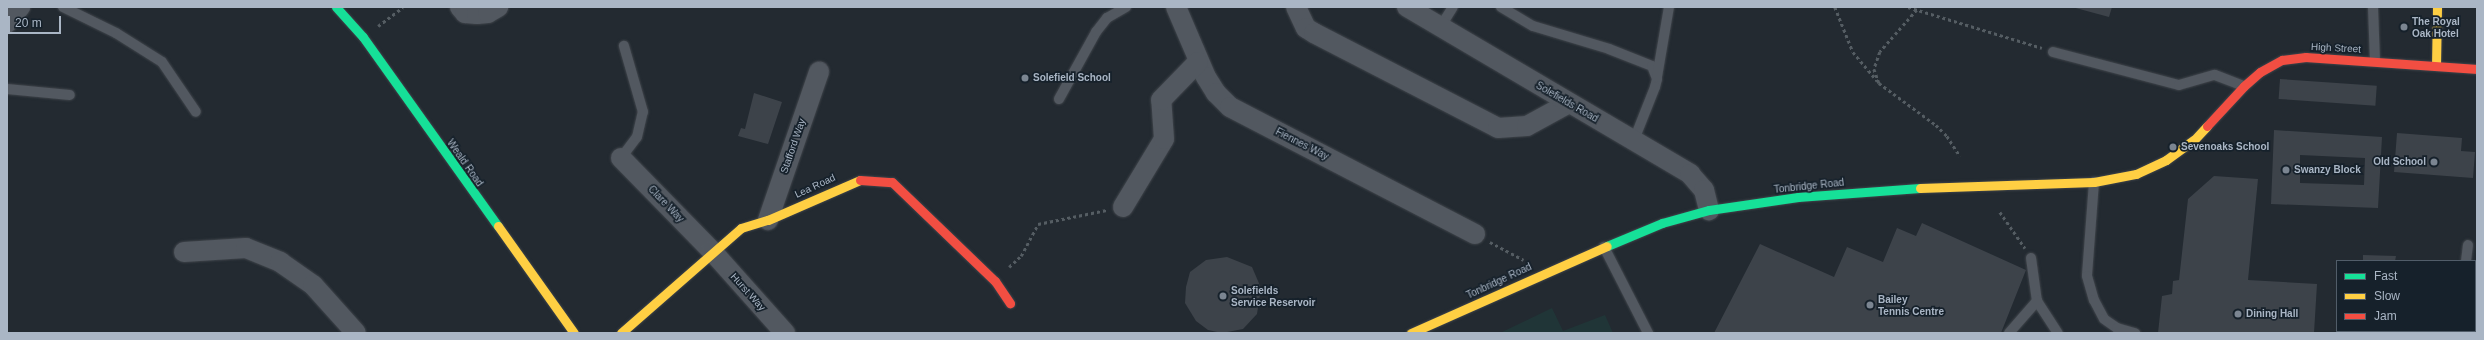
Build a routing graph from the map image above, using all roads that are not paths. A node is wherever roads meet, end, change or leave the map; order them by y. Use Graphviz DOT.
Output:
graph roads {
  1 [pos="20,7"];
  2 [pos="63,7"];
  3 [pos="336,7"];
  4 [pos="460,7"];
  5 [pos="498,7"];
  6 [pos="1126,7"];
  7 [pos="1176,7"];
  8 [pos="1296,7"];
  9 [pos="1407,7"];
  10 [pos="1453,7"];
  11 [pos="1501,7"];
  12 [pos="1668,7"];
  13 [pos="2373,7"];
  14 [pos="2437,7"];
  15 [pos="7,22"];
  16 [pos="1441,26"];
  17 [pos="624,46"];
  18 [pos="2053,52"];
  19 [pos="2375,61"];
  20 [pos="1198,62"];
  21 [pos="2436,66"];
  22 [pos="2477,69"];
  23 [pos="819,72"];
  24 [pos="1657,79"];
  25 [pos="2244,86"];
  26 [pos="7,89"];
  27 [pos="70,95"];
  28 [pos="1059,99"];
  29 [pos="1569,103"];
  30 [pos="196,112"];
  31 [pos="2216,117"];
  32 [pos="1634,140"];
  33 [pos="621,158"];
  34 [pos="2094,182"];
  35 [pos="1123,207"];
  36 [pos="1709,210"];
  37 [pos="768,220"];
  38 [pos="1475,234"];
  39 [pos="2468,245"];
  40 [pos="1604,247"];
  41 [pos="712,250"];
  42 [pos="184,252"];
  43 [pos="2031,258"];
  44 [pos="2466,260"];
  45 [pos="2037,301"];
  46 [pos="1010,303"];
  47 [pos="356,333"];
  48 [pos="574,333"];
  49 [pos="621,333"];
  50 [pos="785,333"];
  51 [pos="1411,333"];
  52 [pos="1648,333"];
  53 [pos="2010,333"];
  54 [pos="2058,333"];
  55 [pos="2135,333"];
  1 -- 15 [label="street"];
  2 -- 30 [label="lane"];
  3 -- 48 [label="main road, Weald Road"];
  4 -- 5 [label="street"];
  6 -- 28 [label="lane"];
  7 -- 20 [label="street, Fiennes Way"];
  8 -- 29 [label="street"];
  9 -- 16 [label="street, Solefields Road"];
  10 -- 16 [label="lane"];
  11 -- 24 [label="lane"];
  12 -- 24 [label="lane"];
  13 -- 19 [label="lane"];
  14 -- 21 [label="main road"];
  16 -- 29 [label="street, Solefields Road"];
  17 -- 33 [label="lane"];
  18 -- 25 [label="lane"];
  19 -- 21 [label="main road, High Street"];
  19 -- 25 [label="main road, High Street"];
  20 -- 35 [label="street"];
  20 -- 38 [label="street, Fiennes Way"];
  21 -- 22 [label="main road, High Street"];
  23 -- 37 [label="street, Stafford Way"];
  24 -- 32 [label="lane"];
  25 -- 31 [label="main road, High Street"];
  26 -- 27 [label="lane"];
  29 -- 32 [label="street, Solefields Road"];
  31 -- 34 [label="main road, Tonbridge Road"];
  32 -- 36 [label="street, Solefields Road"];
  33 -- 41 [label="street, Clare Way"];
  34 -- 36 [label="main road, Tonbridge Road"];
  34 -- 55 [label="lane"];
  36 -- 40 [label="main road, Tonbridge Road"];
  37 -- 41 [label="main road, Lea Road"];
  37 -- 46 [label="main road, Lea Road"];
  39 -- 44 [label="lane"];
  40 -- 51 [label="main road, Tonbridge Road"];
  40 -- 52 [label="lane"];
  41 -- 49 [label="main road, Lea Road"];
  41 -- 50 [label="street, Hurst Way"];
  42 -- 47 [label="street"];
  43 -- 45 [label="lane"];
  45 -- 53 [label="lane"];
  45 -- 54 [label="lane"];
}
